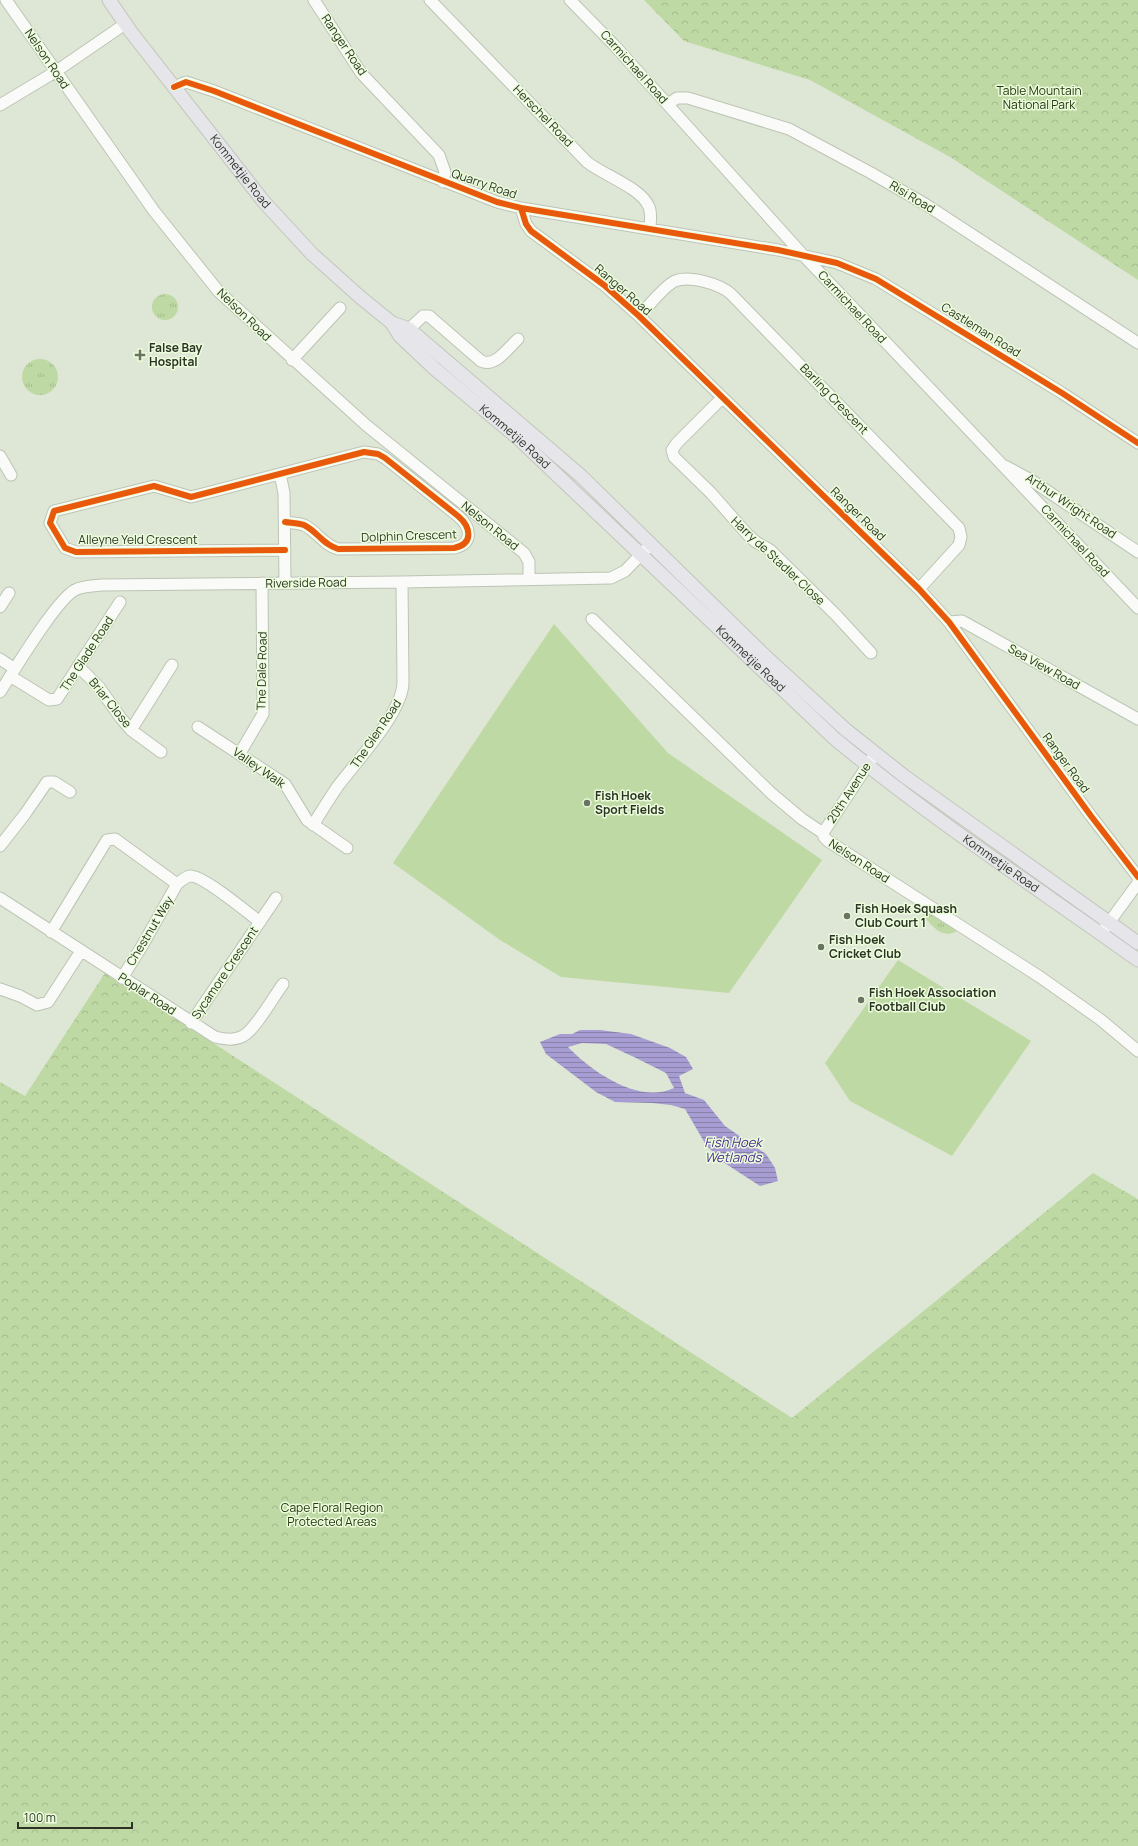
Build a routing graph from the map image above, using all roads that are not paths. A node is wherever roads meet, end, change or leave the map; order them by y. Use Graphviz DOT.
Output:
graph roads {
  1 [pos="6,0"];
  2 [pos="109,0"];
  3 [pos="314,0"];
  4 [pos="430,0"];
  5 [pos="570,0"];
  6 [pos="125,24"];
  7 [pos="55,72"];
  8 [pos="174,87"];
  9 [pos="668,104"];
  10 [pos="0,105"];
  11 [pos="443,182"];
  12 [pos="521,208"];
  13 [pos="650,228"];
  14 [pos="803,255"];
  15 [pos="340,308"];
  16 [pos="639,316"];
  17 [pos="392,323"];
  18 [pos="409,329"];
  19 [pos="518,339"];
  20 [pos="1138,343"];
  21 [pos="292,360"];
  22 [pos="722,398"];
  23 [pos="1138,443"];
  24 [pos="0,456"];
  25 [pos="385,458"];
  26 [pos="1001,465"];
  27 [pos="280,474"];
  28 [pos="11,475"];
  29 [pos="285,522"];
  30 [pos="651,544"];
  31 [pos="285,550"];
  32 [pos="1138,552"];
  33 [pos="641,555"];
  34 [pos="529,579"];
  35 [pos="285,582"];
  36 [pos="402,582"];
  37 [pos="262,583"];
  38 [pos="919,589"];
  39 [pos="9,593"];
  40 [pos="120,602"];
  41 [pos="0,606"];
  42 [pos="1138,608"];
  43 [pos="592,619"];
  44 [pos="948,622"];
  45 [pos="871,653"];
  46 [pos="0,659"];
  47 [pos="172,665"];
  48 [pos="79,667"];
  49 [pos="13,672"];
  50 [pos="0,692"];
  51 [pos="1138,719"];
  52 [pos="198,727"];
  53 [pos="131,730"];
  54 [pos="161,752"];
  55 [pos="240,753"];
  56 [pos="875,754"];
  57 [pos="866,765"];
  58 [pos="70,792"];
  59 [pos="313,825"];
  60 [pos="823,833"];
  61 [pos="0,846"];
  62 [pos="347,848"];
  63 [pos="1138,877"];
  64 [pos="1138,883"];
  65 [pos="177,884"];
  66 [pos="276,898"];
  67 [pos="2,904"];
  68 [pos="260,922"];
  69 [pos="1109,922"];
  70 [pos="51,932"];
  71 [pos="1102,934"];
  72 [pos="1138,943"];
  73 [pos="80,951"];
  74 [pos="1138,960"];
  75 [pos="122,978"];
  76 [pos="283,984"];
  77 [pos="0,989"];
  78 [pos="191,1023"];
  79 [pos="1138,1051"];
  1 -- 7 [label="street, Nelson Road"];
  2 -- 6 [label="main road, Kommetjie Road"];
  3 -- 11 [label="street, Ranger Road"];
  4 -- 13 [label="street, Herschel Road"];
  5 -- 9 [label="street, Carmichael Road"];
  6 -- 7 [label="street"];
  6 -- 8 [label="main road, Kommetjie Road"];
  7 -- 10 [label="street"];
  7 -- 21 [label="street, Nelson Road"];
  8 -- 11 [label="street, Quarry Road"];
  8 -- 17 [label="main road, Kommetjie Road"];
  9 -- 14 [label="street, Carmichael Road"];
  9 -- 20 [label="street, Risi Road"];
  11 -- 12 [label="street, Quarry Road"];
  12 -- 13 [label="street, Quarry Road"];
  12 -- 16 [label="street, Ranger Road"];
  13 -- 14 [label="street, Quarry Road"];
  14 -- 23 [label="street, Castleman Road"];
  14 -- 26 [label="street, Carmichael Road"];
  15 -- 21 [label="street"];
  16 -- 22 [label="street, Ranger Road"];
  16 -- 38 [label="street, Barling Crescent"];
  17 -- 18 [label="main road, Kommetjie Road"];
  17 -- 33 [label="main road, Kommetjie Road"];
  18 -- 19 [label="street"];
  18 -- 30 [label="main road, Kommetjie Road"];
  21 -- 34 [label="street, Nelson Road"];
  22 -- 38 [label="street, Ranger Road"];
  22 -- 45 [label="street, Harry de Stadler Close"];
  24 -- 28 [label="street"];
  25 -- 27 [label="street, Alleyne Yeld Crescent"];
  25 -- 29 [label="street, Dolphin Crescent"];
  26 -- 32 [label="street, Arthur Wright Road"];
  26 -- 42 [label="street, Carmichael Road"];
  27 -- 29 [label="street"];
  27 -- 31 [label="street, Alleyne Yeld Crescent"];
  29 -- 31 [label="street"];
  30 -- 33 [label="street, Riverside Road"];
  30 -- 56 [label="main road, Kommetjie Road"];
  31 -- 35 [label="street"];
  33 -- 34 [label="street, Riverside Road"];
  33 -- 57 [label="main road, Kommetjie Road"];
  34 -- 36 [label="street, Riverside Road"];
  35 -- 36 [label="street, Riverside Road"];
  35 -- 37 [label="street, Riverside Road"];
  36 -- 59 [label="street, The Glen Road"];
  37 -- 49 [label="street, Riverside Road"];
  37 -- 55 [label="street, The Dale Road"];
  38 -- 44 [label="street, Ranger Road"];
  39 -- 41 [label="street"];
  40 -- 48 [label="street, The Glade Road"];
  43 -- 60 [label="street, Nelson Road"];
  44 -- 51 [label="street, Sea View Road"];
  44 -- 63 [label="street, Ranger Road"];
  46 -- 49 [label="street"];
  47 -- 53 [label="street"];
  48 -- 49 [label="street, The Glade Road"];
  48 -- 53 [label="street, Briar Close"];
  49 -- 50 [label="street, Riverside Road"];
  52 -- 55 [label="street, Valley Walk"];
  53 -- 54 [label="street, Briar Close"];
  55 -- 59 [label="street, Valley Walk"];
  56 -- 57 [label="street, 20th Avenue"];
  56 -- 69 [label="main road, Kommetjie Road"];
  57 -- 60 [label="street, 20th Avenue"];
  57 -- 71 [label="main road, Kommetjie Road"];
  58 -- 61 [label="street"];
  59 -- 62 [label="street, Valley Walk"];
  60 -- 79 [label="street, Nelson Road"];
  64 -- 69 [label="street"];
  65 -- 68 [label="street, Sycamore Crescent"];
  65 -- 70 [label="street"];
  65 -- 75 [label="street, Chestnut Way"];
  66 -- 68 [label="street, Sycamore Crescent"];
  67 -- 70 [label="street, Poplar Road"];
  68 -- 78 [label="street, Sycamore Crescent"];
  69 -- 71 [label="street"];
  69 -- 72 [label="main road, Kommetjie Road"];
  70 -- 73 [label="street, Poplar Road"];
  71 -- 74 [label="main road, Kommetjie Road"];
  73 -- 75 [label="street, Poplar Road"];
  73 -- 77 [label="street"];
  75 -- 78 [label="street, Poplar Road"];
  76 -- 78 [label="street, Poplar Road"];
}
